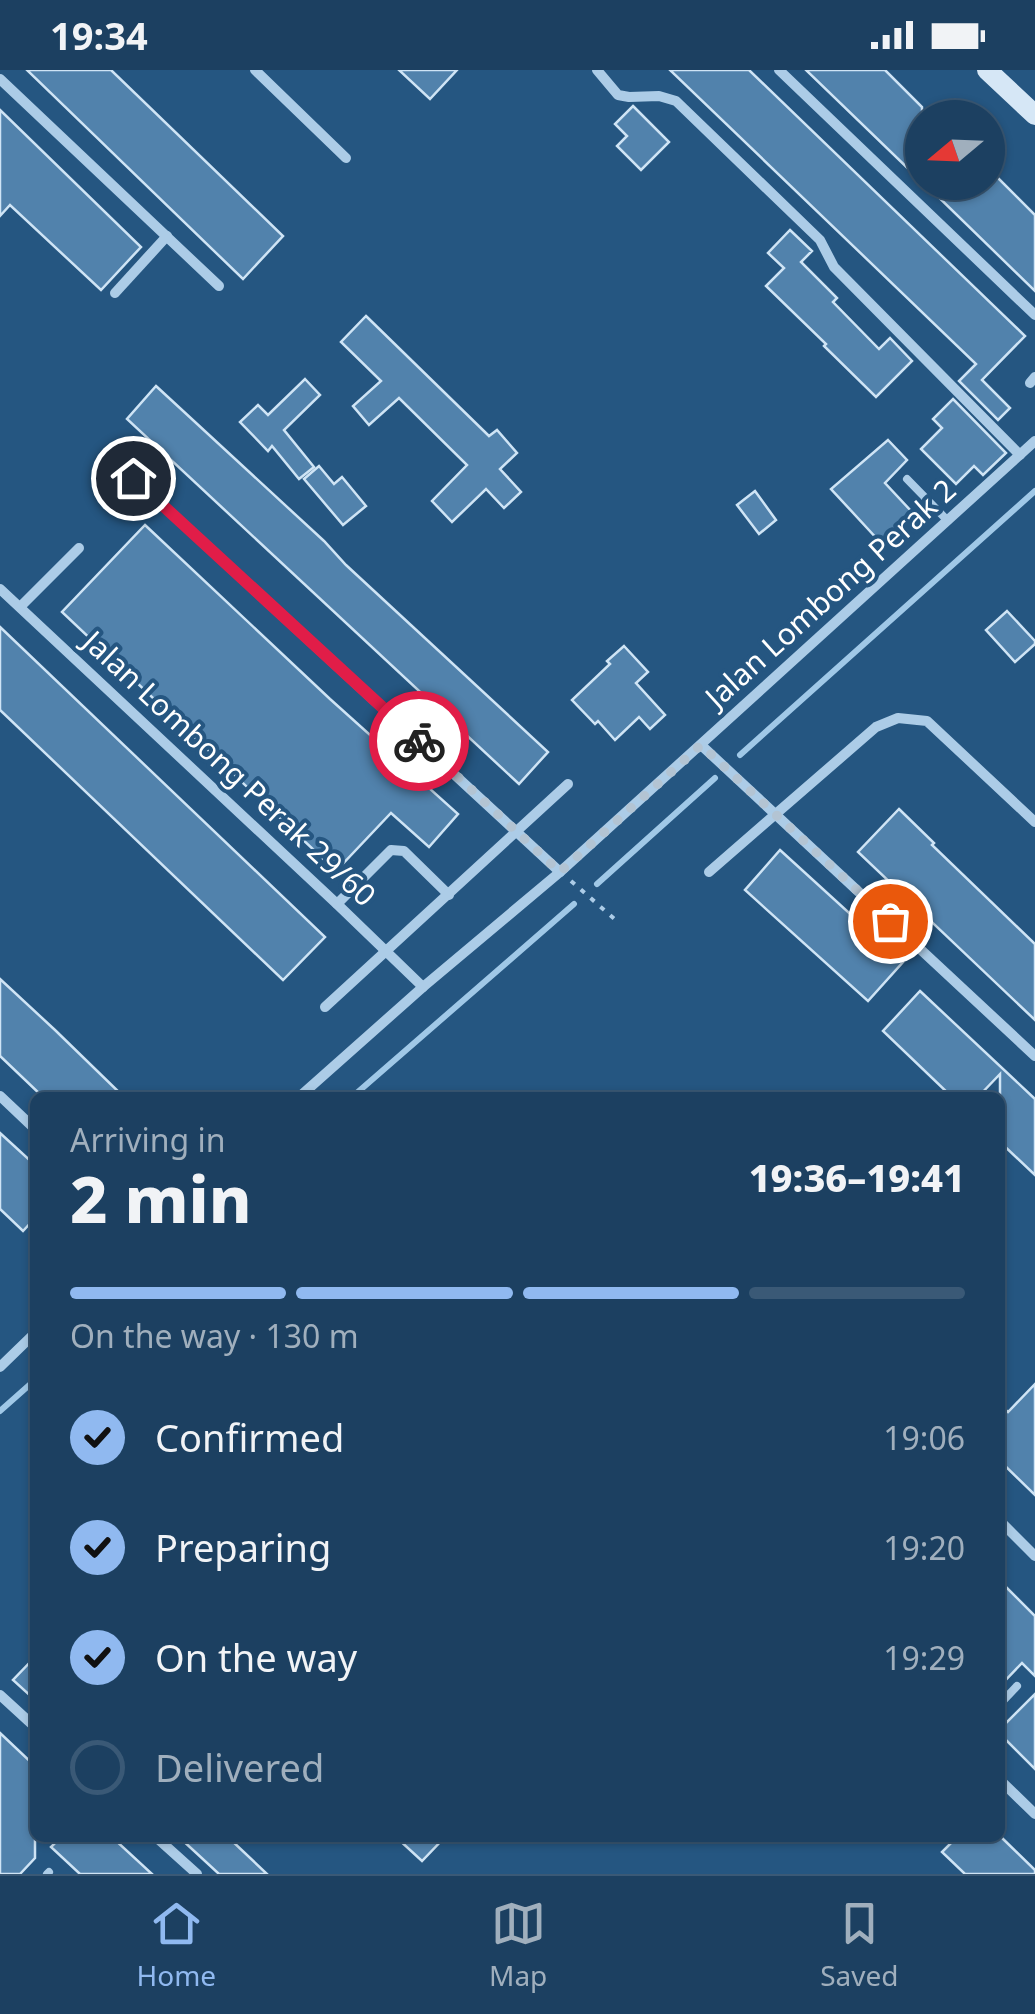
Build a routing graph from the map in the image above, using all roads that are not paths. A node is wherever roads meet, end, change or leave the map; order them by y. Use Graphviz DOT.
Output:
graph roads {
  1 [pos="255,70"];
  2 [pos="597,70"];
  3 [pos="780,70"];
  4 [pos="987,70"];
  5 [pos="0,79"];
  6 [pos="1035,116"];
  7 [pos="346,158"];
  8 [pos="167,236"];
  9 [pos="219,286"];
  10 [pos="116,293"];
  11 [pos="1035,316"];
  12 [pos="1035,442"];
  13 [pos="107,454"];
  14 [pos="1020,455"];
  15 [pos="907,479"];
  16 [pos="948,521"];
  17 [pos="79,548"];
  18 [pos="0,589"];
  19 [pos="20,608"];
  20 [pos="701,745"];
  21 [pos="568,784"];
  22 [pos="775,814"];
  23 [pos="1035,822"];
  24 [pos="516,832"];
  25 [pos="560,872"];
  26 [pos="709,872"];
  27 [pos="450,895"];
  28 [pos="337,904"];
  29 [pos="387,951"];
  30 [pos="422,988"];
  31 [pos="325,1007"];
  32 [pos="1035,1056"];
  33 [pos="308,1092"];
  34 [pos="0,1096"];
  35 [pos="30,1124"];
  36 [pos="30,1338"];
  37 [pos="25,1342"];
  38 [pos="30,1347"];
  39 [pos="0,1366"];
  40 [pos="1005,1526"];
  41 [pos="1035,1556"];
  42 [pos="1018,1686"];
  43 [pos="0,1695"];
  44 [pos="1005,1699"];
  45 [pos="30,1722"];
  46 [pos="1005,1785"];
  47 [pos="1035,1814"];
  48 [pos="161,1842"];
  49 [pos="197,1874"];
  1 -- 7 [label="street"];
  2 -- 14 [label="street"];
  3 -- 11 [label="street"];
  4 -- 6 [label="street"];
  5 -- 8 [label="street"];
  8 -- 9 [label="street"];
  8 -- 10 [label="street"];
  12 -- 14 [label="street, Jalan Lombong Perak 2"];
  13 -- 24 [label="street"];
  14 -- 16 [label="street, Jalan Lombong Perak 2"];
  15 -- 16 [label="lane"];
  16 -- 20 [label="street, Jalan Lombong Perak 2"];
  17 -- 19 [label="street"];
  18 -- 19 [label="street, Jalan Lombong Perak 29/60"];
  19 -- 28 [label="street, Jalan Lombong Perak 29/60"];
  20 -- 22 [label="street"];
  20 -- 25 [label="street, Jalan Lombong Perak 2"];
  21 -- 24 [label="street"];
  22 -- 23 [label="street"];
  22 -- 26 [label="street"];
  22 -- 32 [label="street"];
  24 -- 25 [label="street"];
  24 -- 27 [label="street"];
  25 -- 30 [label="street, Jalan Lombong Perak 2"];
  27 -- 28 [label="street"];
  27 -- 29 [label="street"];
  28 -- 29 [label="street, Jalan Lombong Perak 29/60"];
  29 -- 30 [label="street, Jalan Lombong Perak 29/60"];
  29 -- 31 [label="street"];
  30 -- 33 [label="street, Jalan Lombong Perak 2"];
  34 -- 35 [label="street"];
  36 -- 37 [label="street"];
  37 -- 38 [label="street"];
  37 -- 39 [label="street"];
  40 -- 41 [label="street"];
  42 -- 44 [label="lane"];
  43 -- 45 [label="street"];
  46 -- 47 [label="street"];
  48 -- 49 [label="street"];
}
